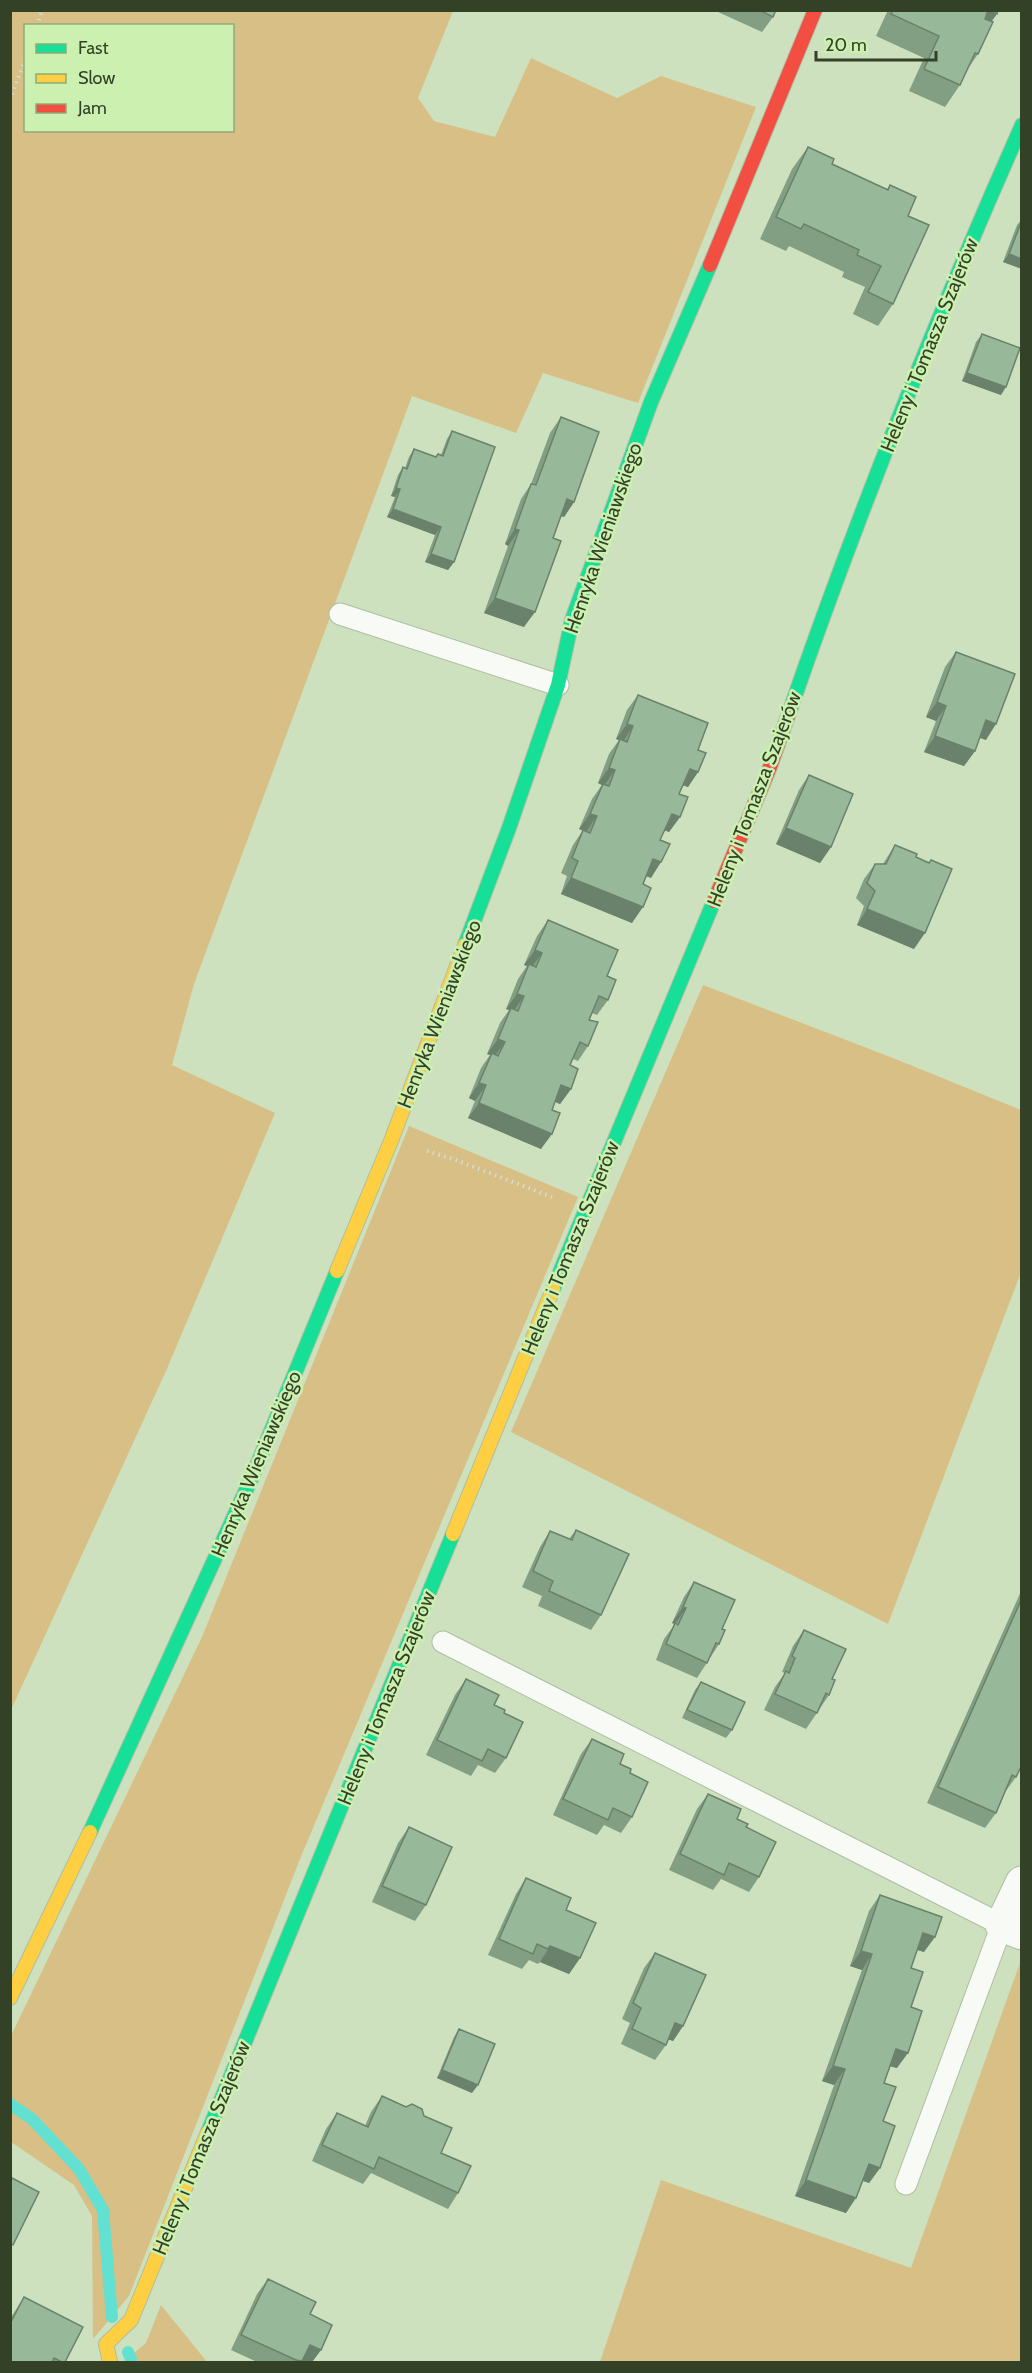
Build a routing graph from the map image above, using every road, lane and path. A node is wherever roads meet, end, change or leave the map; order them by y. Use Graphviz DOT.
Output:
graph roads {
  1 [pos="816,10"];
  2 [pos="24,62"];
  3 [pos="10,100"];
  4 [pos="1022,125"];
  5 [pos="340,614"];
  6 [pos="558,686"];
  7 [pos="392,1141"];
  8 [pos="585,1210"];
  9 [pos="443,1642"];
  10 [pos="1022,1883"];
  11 [pos="1012,1929"];
  12 [pos="10,1998"];
  13 [pos="906,2184"];
  14 [pos="110,2362"];
  1 -- 6 [label="street, Henryka Wieniawskiego"];
  2 -- 3 [label="path"];
  4 -- 8 [label="street, Heleny i Tomasza Szajerów"];
  5 -- 6 [label="lane"];
  6 -- 7 [label="street, Henryka Wieniawskiego"];
  7 -- 8 [label="path"];
  7 -- 12 [label="street, Henryka Wieniawskiego"];
  8 -- 14 [label="street, Heleny i Tomasza Szajerów"];
  9 -- 11 [label="lane"];
  10 -- 11 [label="street"];
  11 -- 13 [label="lane"];
}
